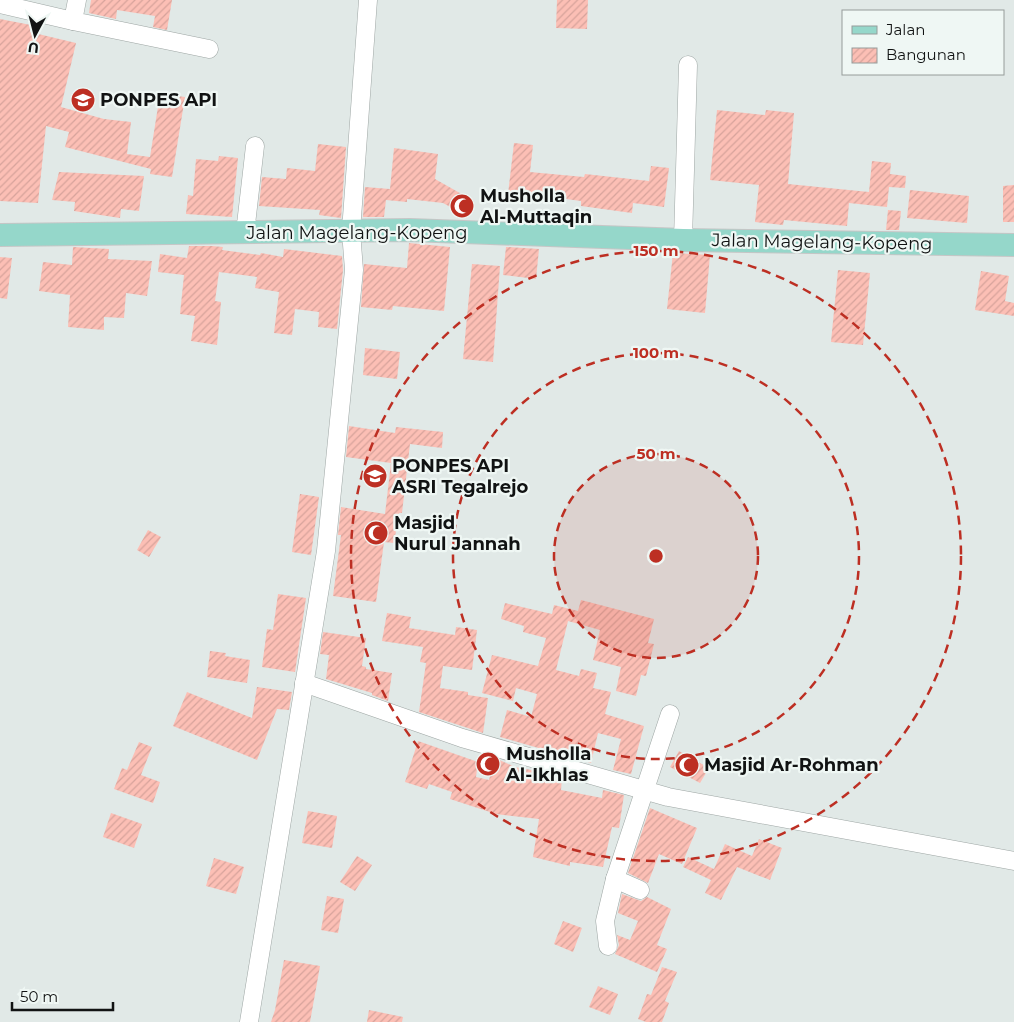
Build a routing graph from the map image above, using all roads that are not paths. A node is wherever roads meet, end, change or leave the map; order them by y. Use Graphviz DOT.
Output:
graph roads {
  1 [pos="77,0"];
  2 [pos="368,0"];
  3 [pos="0,4"];
  4 [pos="73,21"];
  5 [pos="209,49"];
  6 [pos="688,65"];
  7 [pos="255,146"];
  8 [pos="351,231"];
  9 [pos="245,233"];
  10 [pos="0,235"];
  11 [pos="683,240"];
  12 [pos="1014,245"];
  13 [pos="304,683"];
  14 [pos="670,714"];
  15 [pos="644,790"];
  16 [pos="1014,861"];
  17 [pos="615,879"];
  18 [pos="640,890"];
  19 [pos="608,946"];
  20 [pos="249,1022"];
  1 -- 4 [label="street"];
  2 -- 8 [label="street"];
  3 -- 4 [label="street"];
  4 -- 5 [label="street"];
  6 -- 11 [label="street"];
  7 -- 9 [label="street"];
  8 -- 9 [label="main road, Jalan Magelang-Kopeng"];
  8 -- 11 [label="main road, Jalan Magelang-Kopeng"];
  8 -- 13 [label="street"];
  9 -- 10 [label="main road, Jalan Magelang-Kopeng"];
  11 -- 12 [label="main road, Jalan Magelang-Kopeng"];
  13 -- 15 [label="street"];
  13 -- 20 [label="street"];
  14 -- 15 [label="street"];
  15 -- 16 [label="street"];
  15 -- 17 [label="street"];
  17 -- 18 [label="street"];
  17 -- 19 [label="street"];
}
